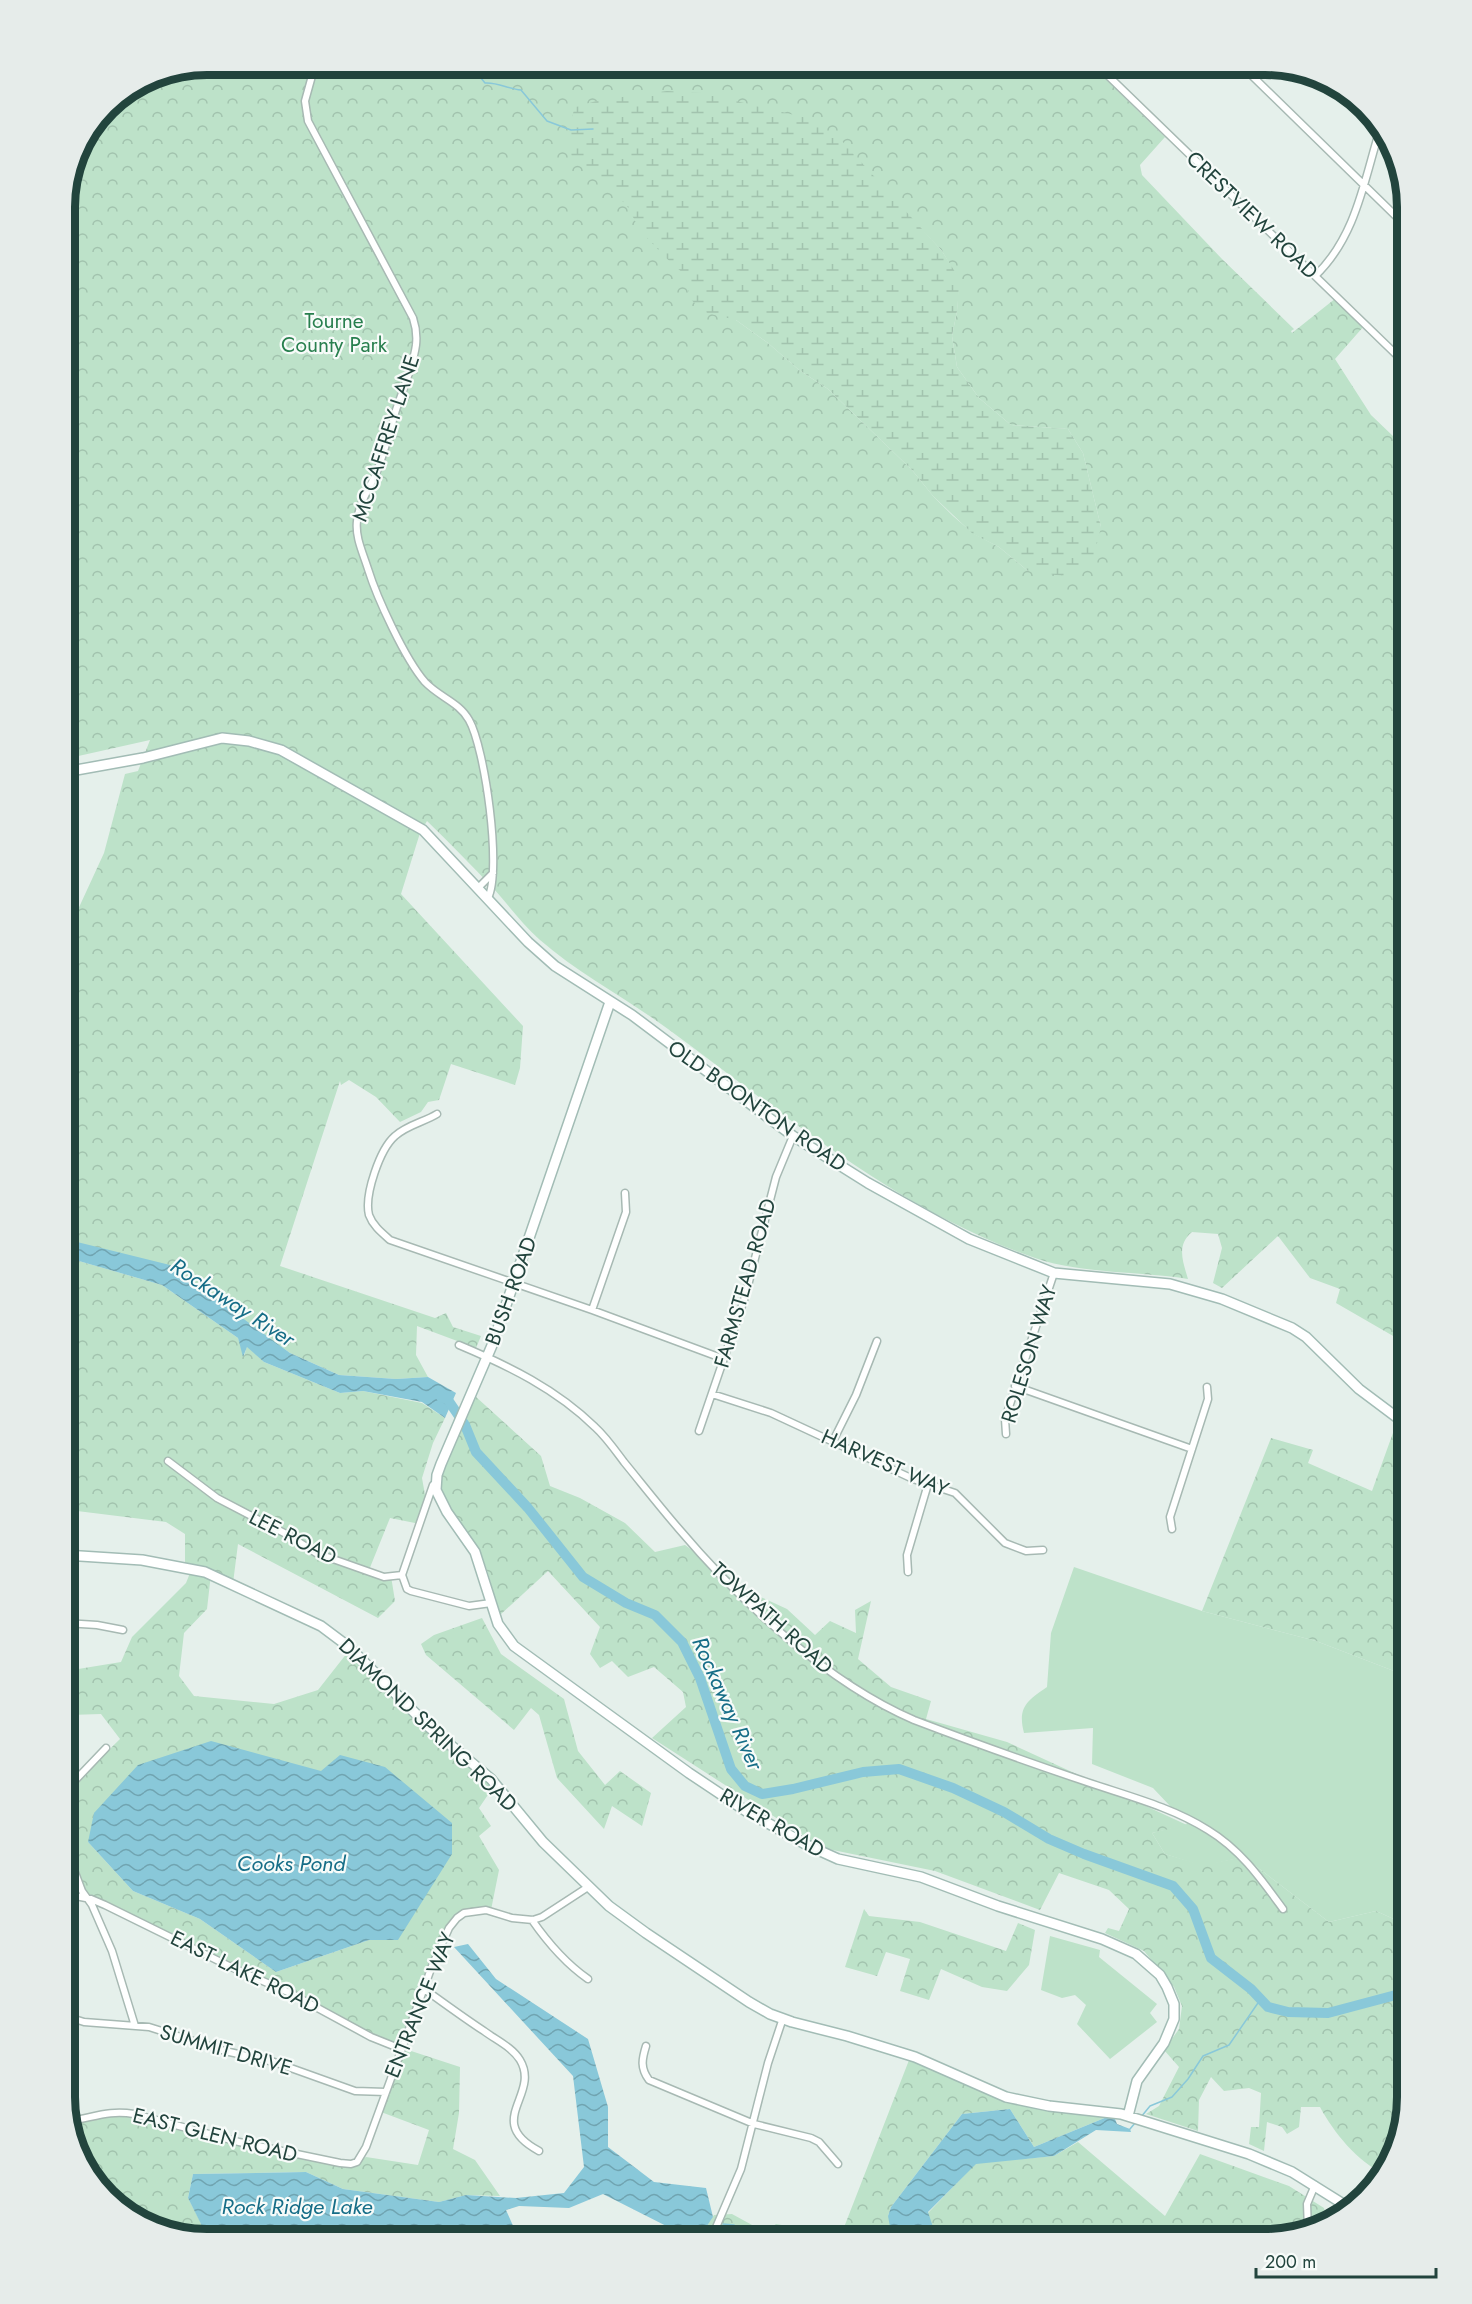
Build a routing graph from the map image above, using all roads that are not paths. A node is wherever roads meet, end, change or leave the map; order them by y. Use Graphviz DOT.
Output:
graph roads {
  1 [pos="312,75"];
  2 [pos="1107,75"];
  3 [pos="1251,75"];
  4 [pos="1377,138"];
  5 [pos="1363,183"];
  6 [pos="1397,217"];
  7 [pos="1315,276"];
  8 [pos="1397,355"];
  9 [pos="75,770"];
  10 [pos="493,872"];
  11 [pos="479,887"];
  12 [pos="488,898"];
  13 [pos="610,1002"];
  14 [pos="437,1114"];
  15 [pos="793,1136"];
  16 [pos="625,1193"];
  17 [pos="1054,1273"];
  18 [pos="514,1284"];
  19 [pos="592,1310"];
  20 [pos="877,1341"];
  21 [pos="459,1345"];
  22 [pos="487,1358"];
  23 [pos="724,1359"];
  24 [pos="1015,1386"];
  25 [pos="1207,1388"];
  26 [pos="712,1394"];
  27 [pos="1397,1418"];
  28 [pos="699,1431"];
  29 [pos="1006,1434"];
  30 [pos="833,1441"];
  31 [pos="1192,1449"];
  32 [pos="168,1461"];
  33 [pos="437,1476"];
  34 [pos="928,1484"];
  35 [pos="1172,1529"];
  36 [pos="1042,1550"];
  37 [pos="75,1556"];
  38 [pos="908,1572"];
  39 [pos="402,1575"];
  40 [pos="491,1603"];
  41 [pos="75,1623"];
  42 [pos="123,1630"];
  43 [pos="106,1748"];
  44 [pos="75,1780"];
  45 [pos="75,1874"];
  46 [pos="588,1887"];
  47 [pos="75,1896"];
  48 [pos="87,1899"];
  49 [pos="1283,1909"];
  50 [pos="532,1920"];
  51 [pos="588,1979"];
  52 [pos="424,1989"];
  53 [pos="783,2018"];
  54 [pos="75,2019"];
  55 [pos="135,2026"];
  56 [pos="646,2046"];
  57 [pos="401,2049"];
  58 [pos="386,2091"];
  59 [pos="1131,2117"];
  60 [pos="77,2119"];
  61 [pos="754,2124"];
  62 [pos="539,2151"];
  63 [pos="359,2160"];
  64 [pos="838,2164"];
  65 [pos="1315,2185"];
  66 [pos="1343,2203"];
  67 [pos="1308,2222"];
  68 [pos="715,2229"];
  1 -- 10 [label="street, MCCAFFREY LANE"];
  2 -- 7 [label="street, CRESTVIEW ROAD"];
  3 -- 5 [label="street"];
  4 -- 5 [label="street"];
  5 -- 6 [label="street"];
  5 -- 7 [label="street"];
  7 -- 8 [label="street, CRESTVIEW ROAD"];
  9 -- 11 [label="street, OLD BOONTON ROAD"];
  10 -- 11 [label="street"];
  10 -- 12 [label="street, MCCAFFREY LANE"];
  11 -- 12 [label="street, OLD BOONTON ROAD"];
  12 -- 13 [label="street, OLD BOONTON ROAD"];
  13 -- 15 [label="street, OLD BOONTON ROAD"];
  13 -- 18 [label="street, BUSH ROAD"];
  14 -- 18 [label="street"];
  15 -- 17 [label="street, OLD BOONTON ROAD"];
  15 -- 23 [label="street, FARMSTEAD ROAD"];
  16 -- 19 [label="street"];
  17 -- 24 [label="street, ROLESON WAY"];
  17 -- 27 [label="street, OLD BOONTON ROAD"];
  18 -- 19 [label="street"];
  18 -- 22 [label="street, BUSH ROAD"];
  19 -- 23 [label="street"];
  20 -- 30 [label="street"];
  21 -- 22 [label="street, TOWPATH ROAD"];
  22 -- 33 [label="street, BUSH ROAD"];
  22 -- 49 [label="street, TOWPATH ROAD"];
  23 -- 26 [label="street, FARMSTEAD ROAD"];
  24 -- 29 [label="street, ROLESON WAY"];
  24 -- 31 [label="street"];
  25 -- 31 [label="street"];
  26 -- 28 [label="street, FARMSTEAD ROAD"];
  26 -- 30 [label="street, HARVEST WAY"];
  30 -- 34 [label="street, HARVEST WAY"];
  31 -- 35 [label="street"];
  32 -- 39 [label="street, LEE ROAD"];
  33 -- 39 [label="street, BUSH ROAD"];
  33 -- 40 [label="street, RIVER ROAD"];
  34 -- 36 [label="street, HARVEST WAY"];
  34 -- 38 [label="street"];
  37 -- 46 [label="street, DIAMOND SPRING ROAD"];
  39 -- 40 [label="street"];
  40 -- 59 [label="street, RIVER ROAD"];
  41 -- 42 [label="street"];
  43 -- 44 [label="street"];
  45 -- 48 [label="street"];
  46 -- 50 [label="street"];
  46 -- 53 [label="street, DIAMOND SPRING ROAD"];
  47 -- 48 [label="street, EAST LAKE ROAD"];
  48 -- 55 [label="street"];
  48 -- 57 [label="street, EAST LAKE ROAD"];
  50 -- 51 [label="street"];
  50 -- 52 [label="street, ENTRANCE WAY"];
  52 -- 57 [label="street, ENTRANCE WAY"];
  52 -- 62 [label="street"];
  53 -- 59 [label="street, DIAMOND SPRING ROAD"];
  53 -- 61 [label="street"];
  54 -- 55 [label="street, SUMMIT DRIVE"];
  55 -- 58 [label="street, SUMMIT DRIVE"];
  56 -- 61 [label="street"];
  57 -- 58 [label="street, ENTRANCE WAY"];
  58 -- 63 [label="street, ENTRANCE WAY"];
  59 -- 65 [label="street, DIAMOND SPRING ROAD"];
  60 -- 63 [label="street, EAST GLEN ROAD"];
  61 -- 64 [label="street"];
  61 -- 68 [label="street"];
  65 -- 66 [label="street, DIAMOND SPRING ROAD"];
  65 -- 67 [label="street"];
}
